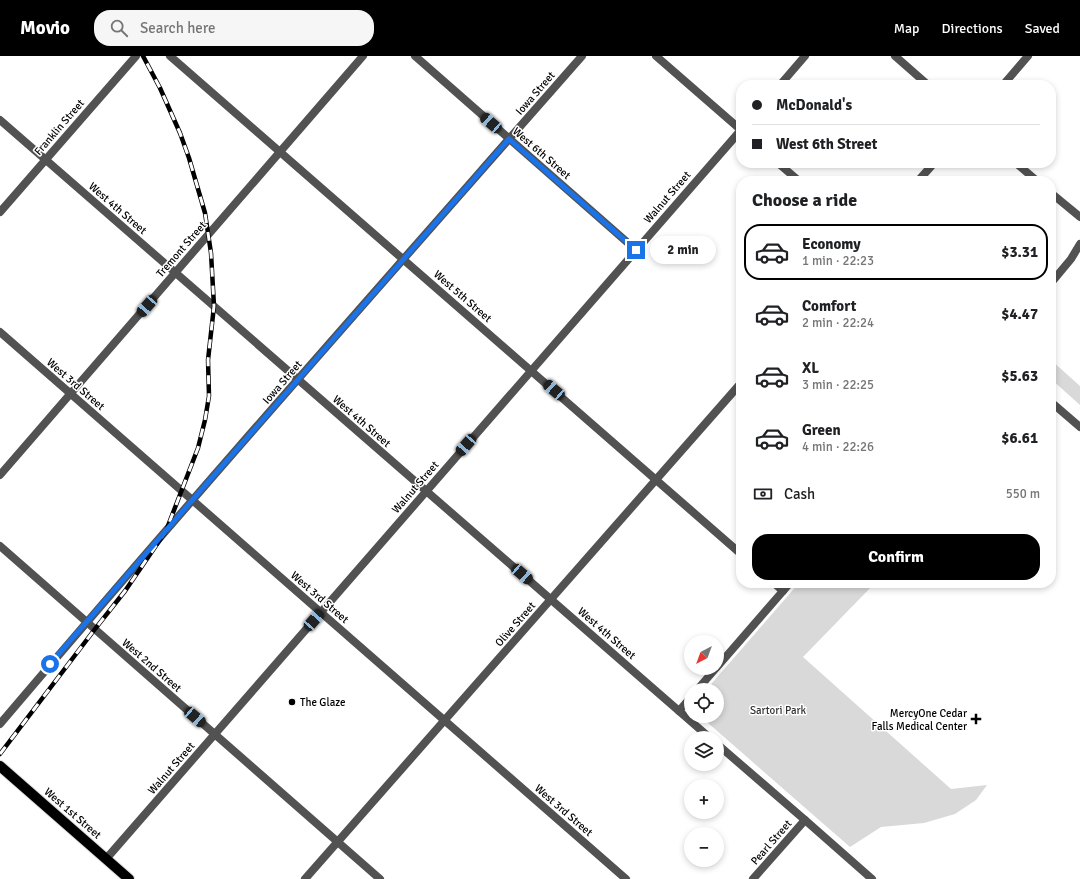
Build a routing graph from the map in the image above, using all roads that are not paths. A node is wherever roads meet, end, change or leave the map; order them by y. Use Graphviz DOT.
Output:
graph roads {
  1 [pos="136,56"];
  2 [pos="170,56"];
  3 [pos="363,56"];
  4 [pos="415,56"];
  5 [pos="582,56"];
  6 [pos="656,56"];
  7 [pos="805,56"];
  8 [pos="895,56"];
  9 [pos="1028,56"];
  10 [pos="784,80"];
  11 [pos="922,80"];
  12 [pos="1007,80"];
  13 [pos="0,120"];
  14 [pos="736,126"];
  15 [pos="736,136"];
  16 [pos="509,139"];
  17 [pos="281,152"];
  18 [pos="46,160"];
  19 [pos="784,168"];
  20 [pos="930,168"];
  21 [pos="1022,168"];
  22 [pos="793,176"];
  23 [pos="922,176"];
  24 [pos="1031,176"];
  25 [pos="1056,197"];
  26 [pos="0,212"];
  27 [pos="1080,217"];
  28 [pos="1080,244"];
  29 [pos="636,250"];
  30 [pos="404,259"];
  31 [pos="176,273"];
  32 [pos="1056,277"];
  33 [pos="0,332"];
  34 [pos="531,370"];
  35 [pos="298,380"];
  36 [pos="736,389"];
  37 [pos="70,394"];
  38 [pos="1056,406"];
  39 [pos="1080,427"];
  40 [pos="0,475"];
  41 [pos="656,480"];
  42 [pos="426,491"];
  43 [pos="192,500"];
  44 [pos="0,546"];
  45 [pos="736,550"];
  46 [pos="780,588"];
  47 [pos="786,588"];
  48 [pos="783,591"];
  49 [pos="551,599"];
  50 [pos="321,612"];
  51 [pos="86,622"];
  52 [pos="724,660"];
  53 [pos="711,675"];
  54 [pos="703,683"];
  55 [pos="684,705"];
  56 [pos="679,711"];
  57 [pos="444,720"];
  58 [pos="0,724"];
  59 [pos="702,731"];
  60 [pos="215,734"];
  61 [pos="724,750"];
  62 [pos="0,766"];
  63 [pos="805,820"];
  64 [pos="338,842"];
  65 [pos="106,859"];
  66 [pos="129,879"];
  67 [pos="305,879"];
  68 [pos="380,879"];
  69 [pos="626,879"];
  70 [pos="753,879"];
  71 [pos="872,879"];
  1 -- 18 [label="street, Franklin Street"];
  2 -- 17 [label="street, West 5th Street"];
  3 -- 17 [label="street, Tremont Street"];
  4 -- 16 [label="street, West 6th Street"];
  5 -- 16 [label="street, Iowa Street"];
  6 -- 14 [label="street"];
  7 -- 10 [label="street"];
  8 -- 11 [label="street"];
  9 -- 12 [label="street"];
  13 -- 18 [label="street, West 4th Street"];
  15 -- 29 [label="street, Walnut Street"];
  16 -- 29 [label="street, West 6th Street"];
  16 -- 30 [label="street, Iowa Street"];
  17 -- 30 [label="street, West 5th Street"];
  17 -- 31 [label="street, Tremont Street"];
  18 -- 26 [label="street, Franklin Street"];
  18 -- 31 [label="street, West 4th Street"];
  19 -- 22 [label="street"];
  20 -- 23 [label="street"];
  21 -- 24 [label="street"];
  25 -- 27 [label="street"];
  28 -- 32 [label="street"];
  29 -- 34 [label="street, Walnut Street"];
  30 -- 34 [label="street, West 5th Street"];
  30 -- 35 [label="street, Iowa Street"];
  31 -- 35 [label="street, West 4th Street"];
  31 -- 37 [label="street, Tremont Street"];
  33 -- 37 [label="street, West 3rd Street"];
  34 -- 41 [label="street, West 5th Street"];
  34 -- 42 [label="street, Walnut Street"];
  35 -- 42 [label="street, West 4th Street"];
  35 -- 43 [label="street, Iowa Street"];
  36 -- 41 [label="street, Olive Street"];
  37 -- 40 [label="street, Tremont Street"];
  37 -- 43 [label="street, West 3rd Street"];
  38 -- 39 [label="street"];
  41 -- 45 [label="street, West 5th Street"];
  41 -- 49 [label="street, Olive Street"];
  42 -- 49 [label="street, West 4th Street"];
  42 -- 50 [label="street, Walnut Street"];
  43 -- 50 [label="street, West 3rd Street"];
  43 -- 51 [label="street, Iowa Street"];
  44 -- 51 [label="street, West 2nd Street"];
  46 -- 48 [label="street"];
  47 -- 48 [label="street"];
  48 -- 52 [label="street"];
  49 -- 56 [label="street, West 4th Street"];
  49 -- 57 [label="street, Olive Street"];
  50 -- 57 [label="street, West 3rd Street"];
  50 -- 60 [label="street, Walnut Street"];
  51 -- 58 [label="street, Iowa Street"];
  51 -- 60 [label="street, West 2nd Street"];
  53 -- 54 [label="street"];
  55 -- 56 [label="street"];
  56 -- 59 [label="street, West 4th Street"];
  57 -- 64 [label="street, Olive Street"];
  57 -- 69 [label="street, West 3rd Street"];
  60 -- 64 [label="street, West 2nd Street"];
  60 -- 65 [label="street, Walnut Street"];
  61 -- 63 [label="street"];
  62 -- 65 [label="main road, West 1st Street"];
  63 -- 70 [label="street, Pearl Street"];
  63 -- 71 [label="street"];
  64 -- 67 [label="street, Olive Street"];
  64 -- 68 [label="street, West 2nd Street"];
  65 -- 66 [label="main road, West 1st Street"];
}
